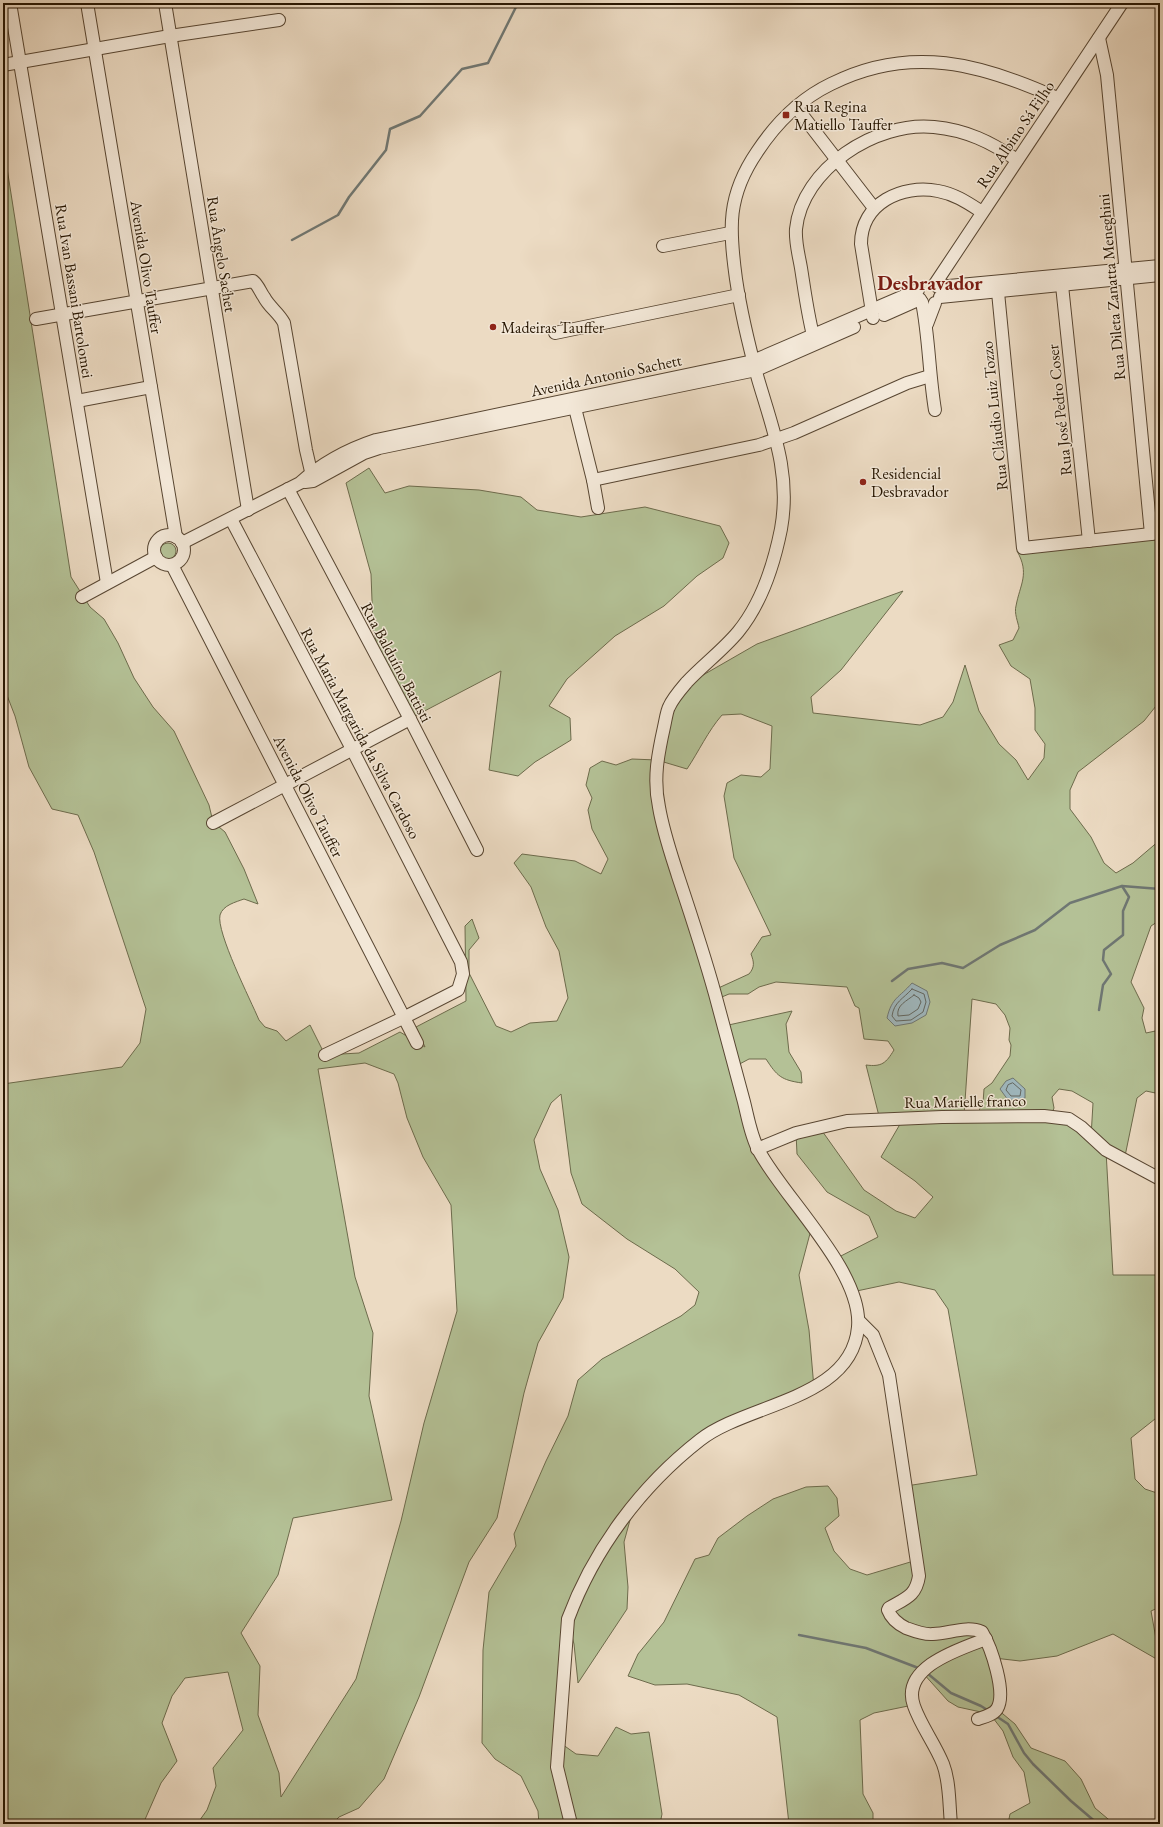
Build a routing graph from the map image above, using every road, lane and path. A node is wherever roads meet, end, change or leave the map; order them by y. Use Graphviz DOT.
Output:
graph roads {
  1 [pos="10,3"];
  2 [pos="86,3"];
  3 [pos="165,3"];
  4 [pos="1122,3"];
  5 [pos="279,20"];
  6 [pos="170,36"];
  7 [pos="1099,38"];
  8 [pos="94,50"];
  9 [pos="20,62"];
  10 [pos="3,65"];
  11 [pos="1058,98"];
  12 [pos="796,108"];
  13 [pos="836,160"];
  14 [pos="1017,160"];
  15 [pos="874,208"];
  16 [pos="982,212"];
  17 [pos="730,233"];
  18 [pos="663,246"];
  19 [pos="1160,266"];
  20 [pos="1126,274"];
  21 [pos="1160,275"];
  22 [pos="1061,280"];
  23 [pos="997,286"];
  24 [pos="212,289"];
  25 [pos="937,292"];
  26 [pos="739,295"];
  27 [pos="920,297"];
  28 [pos="137,302"];
  29 [pos="62,314"];
  30 [pos="872,315"];
  31 [pos="36,319"];
  32 [pos="927,324"];
  33 [pos="555,333"];
  34 [pos="814,340"];
  35 [pos="755,365"];
  36 [pos="930,376"];
  37 [pos="151,387"];
  38 [pos="77,401"];
  39 [pos="574,402"];
  40 [pos="935,410"];
  41 [pos="777,440"];
  42 [pos="312,477"];
  43 [pos="593,480"];
  44 [pos="288,489"];
  45 [pos="598,508"];
  46 [pos="248,510"];
  47 [pos="231,519"];
  48 [pos="1155,533"];
  49 [pos="179,540"];
  50 [pos="1089,541"];
  51 [pos="156,557"];
  52 [pos="172,565"];
  53 [pos="107,583"];
  54 [pos="82,597"];
  55 [pos="410,719"];
  56 [pos="352,749"];
  57 [pos="285,784"];
  58 [pos="213,822"];
  59 [pos="477,850"];
  60 [pos="405,1018"];
  61 [pos="417,1042"];
  62 [pos="325,1055"];
  63 [pos="757,1149"];
  64 [pos="1160,1179"];
  65 [pos="859,1321"];
  66 [pos="986,1639"];
  67 [pos="978,1719"];
  68 [pos="571,1824"];
  69 [pos="951,1824"];
  1 -- 9 [label="street, Rua Ivan Bassani Bartolomei"];
  2 -- 8 [label="street, Avenida Olivo Tauffer"];
  3 -- 6 [label="street, Rua Ângelo Sachet"];
  4 -- 7 [label="street, Rua Albino Sá Filho"];
  5 -- 6 [label="street"];
  6 -- 8 [label="street"];
  6 -- 24 [label="street, Rua Ângelo Sachet"];
  7 -- 11 [label="street, Rua Albino Sá Filho"];
  7 -- 20 [label="street, Rua Dileta Zanatta Meneghini"];
  8 -- 9 [label="street"];
  8 -- 28 [label="street, Avenida Olivo Tauffer"];
  9 -- 10 [label="street"];
  9 -- 29 [label="street, Rua Ivan Bassani Bartolomei"];
  11 -- 12 [label="street"];
  11 -- 14 [label="street, Rua Albino Sá Filho"];
  12 -- 13 [label="street"];
  12 -- 17 [label="street"];
  13 -- 14 [label="street"];
  13 -- 15 [label="street"];
  13 -- 34 [label="street"];
  14 -- 16 [label="street, Rua Albino Sá Filho"];
  15 -- 16 [label="street"];
  15 -- 30 [label="street"];
  16 -- 25 [label="street, Rua Albino Sá Filho"];
  17 -- 18 [label="street"];
  17 -- 26 [label="street"];
  19 -- 20 [label="street"];
  20 -- 21 [label="street"];
  20 -- 22 [label="street"];
  20 -- 48 [label="street, Rua Dileta Zanatta Meneghini"];
  22 -- 23 [label="street"];
  22 -- 50 [label="street, Rua José Pedro Coser"];
  23 -- 25 [label="street"];
  23 -- 50 [label="street, Rua Cláudio Luiz Tozzo"];
  24 -- 28 [label="street"];
  24 -- 42 [label="street"];
  24 -- 46 [label="street, Rua Ângelo Sachet"];
  25 -- 27 [label="street"];
  25 -- 27 [label="street, Avenida Antonio Sachett"];
  25 -- 32 [label="street, Rua Albino Sá Filho"];
  26 -- 33 [label="street"];
  26 -- 35 [label="street"];
  27 -- 30 [label="street, Avenida Antonio Sachett"];
  27 -- 32 [label="street, Rua Albino Sá Filho"];
  28 -- 29 [label="street"];
  28 -- 37 [label="street, Avenida Olivo Tauffer"];
  29 -- 31 [label="street"];
  29 -- 38 [label="street, Rua Ivan Bassani Bartolomei"];
  30 -- 34 [label="street, Avenida Antonio Sachett"];
  32 -- 36 [label="street, Rua Albino Sá Filho"];
  34 -- 35 [label="street, Avenida Antonio Sachett"];
  35 -- 39 [label="street, Avenida Antonio Sachett"];
  35 -- 41 [label="street"];
  36 -- 40 [label="street, Rua Albino Sá Filho"];
  36 -- 41 [label="street"];
  37 -- 38 [label="street"];
  37 -- 49 [label="street, Avenida Olivo Tauffer"];
  38 -- 53 [label="street, Rua Ivan Bassani Bartolomei"];
  39 -- 42 [label="street, Avenida Antonio Sachett"];
  39 -- 43 [label="street"];
  41 -- 43 [label="street"];
  41 -- 63 [label="street"];
  42 -- 44 [label="street, Avenida Antonio Sachett"];
  43 -- 45 [label="street"];
  44 -- 46 [label="street, Avenida Antonio Sachett"];
  44 -- 55 [label="street, Rua Balduíno Battisti"];
  46 -- 47 [label="street, Avenida Antonio Sachett"];
  47 -- 49 [label="street, Avenida Antonio Sachett"];
  47 -- 56 [label="street, Rua Maria Margarida da Silva Cardoso"];
  48 -- 50 [label="street"];
  49 -- 51 [label="street"];
  49 -- 52 [label="street"];
  51 -- 52 [label="street"];
  51 -- 53 [label="street"];
  52 -- 57 [label="street, Avenida Olivo Tauffer"];
  53 -- 54 [label="street"];
  55 -- 56 [label="street"];
  55 -- 59 [label="street, Rua Balduíno Battisti"];
  56 -- 57 [label="street"];
  56 -- 60 [label="street, Rua Maria Margarida da Silva Cardoso"];
  57 -- 58 [label="street"];
  57 -- 60 [label="street, Avenida Olivo Tauffer"];
  60 -- 61 [label="street, Avenida Olivo Tauffer"];
  60 -- 62 [label="street"];
  63 -- 64 [label="street, Rua Marielle franco"];
  63 -- 65 [label="street"];
  65 -- 66 [label="street"];
  65 -- 68 [label="street"];
  66 -- 67 [label="street"];
  66 -- 69 [label="street"];
}
